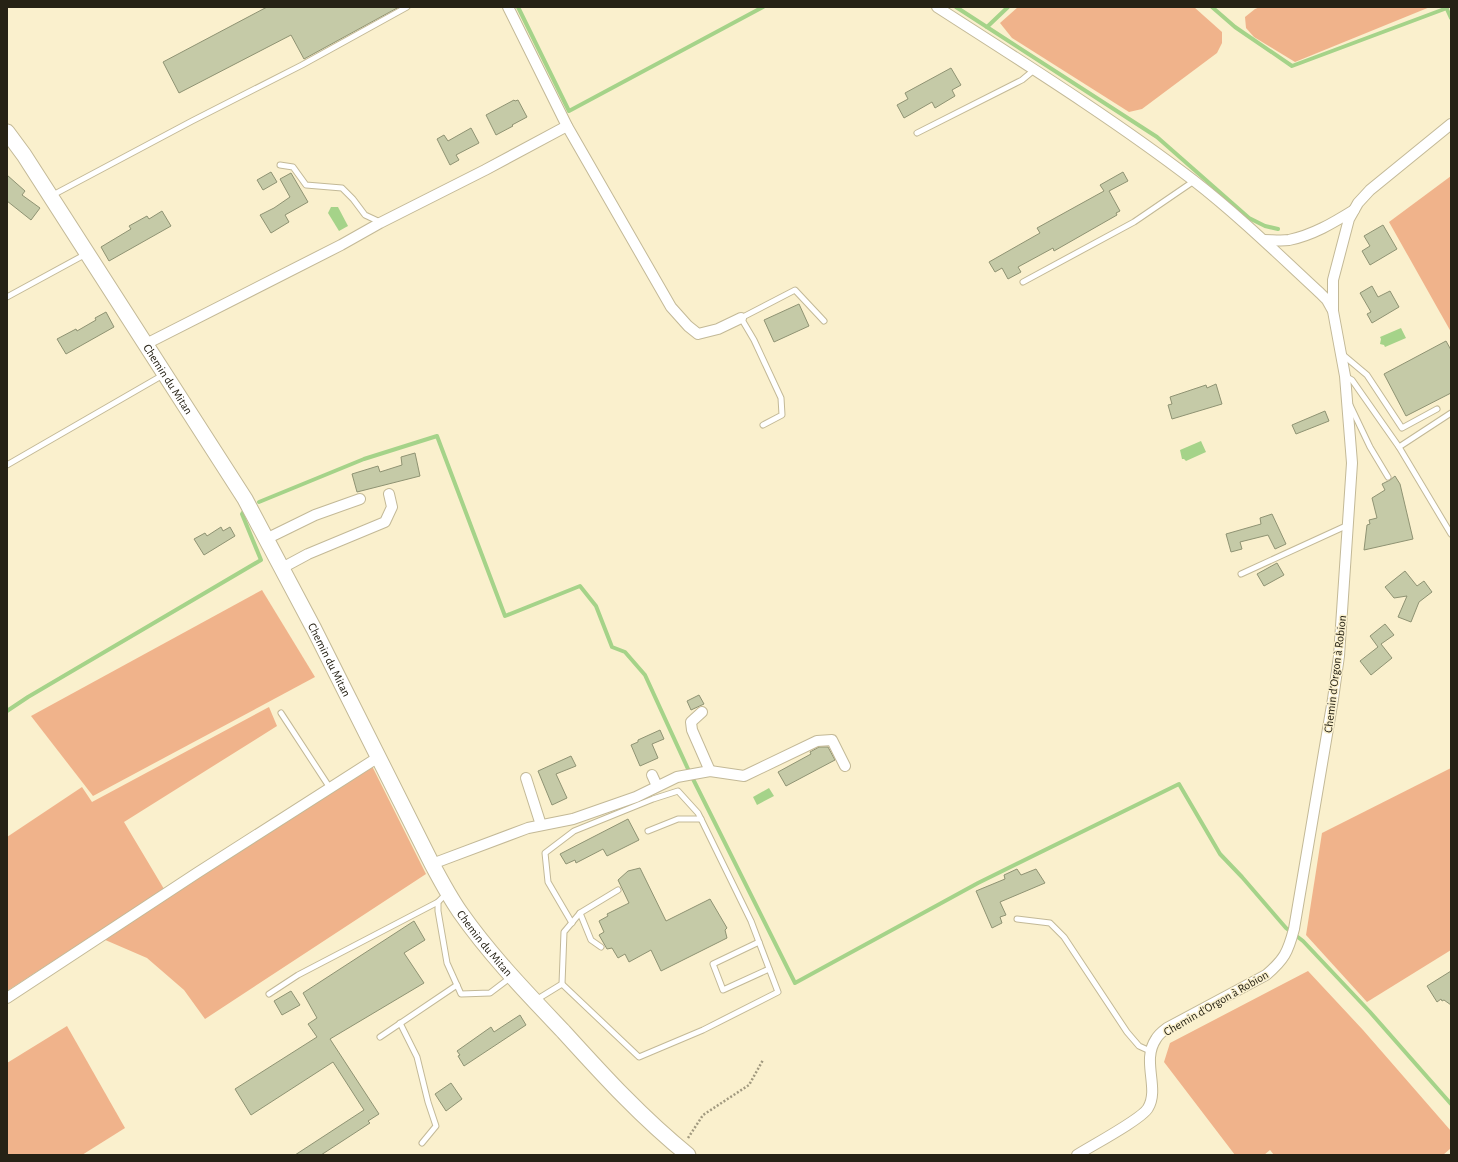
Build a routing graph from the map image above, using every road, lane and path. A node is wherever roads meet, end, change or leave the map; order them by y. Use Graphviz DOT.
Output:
graph roads {
  1 [pos="407,7"];
  2 [pos="508,7"];
  3 [pos="938,7"];
  4 [pos="1034,70"];
  5 [pos="1451,124"];
  6 [pos="568,126"];
  7 [pos="7,132"];
  8 [pos="917,133"];
  9 [pos="280,165"];
  10 [pos="1194,181"];
  11 [pos="50,196"];
  12 [pos="1354,210"];
  13 [pos="380,223"];
  14 [pos="1264,240"];
  15 [pos="87,253"];
  16 [pos="1023,282"];
  17 [pos="7,297"];
  18 [pos="1333,311"];
  19 [pos="741,318"];
  20 [pos="824,321"];
  21 [pos="146,344"];
  22 [pos="1340,352"];
  23 [pos="165,374"];
  24 [pos="1344,376"];
  25 [pos="1347,398"];
  26 [pos="1437,409"];
  27 [pos="1451,413"];
  28 [pos="763,425"];
  29 [pos="1399,447"];
  30 [pos="7,465"];
  31 [pos="1388,477"];
  32 [pos="389,494"];
  33 [pos="360,499"];
  34 [pos="1348,526"];
  35 [pos="1450,531"];
  36 [pos="266,539"];
  37 [pos="282,568"];
  38 [pos="1241,574"];
  39 [pos="702,712"];
  40 [pos="281,713"];
  41 [pos="377,758"];
  42 [pos="845,766"];
  43 [pos="710,771"];
  44 [pos="652,775"];
  45 [pos="526,778"];
  46 [pos="657,786"];
  47 [pos="330,788"];
  48 [pos="702,819"];
  49 [pos="541,825"];
  50 [pos="648,831"];
  51 [pos="432,864"];
  52 [pos="618,890"];
  53 [pos="443,897"];
  54 [pos="580,913"];
  55 [pos="1017,919"];
  56 [pos="572,923"];
  57 [pos="758,942"];
  58 [pos="601,948"];
  59 [pos="769,969"];
  60 [pos="512,976"];
  61 [pos="562,984"];
  62 [pos="457,985"];
  63 [pos="269,994"];
  64 [pos="7,998"];
  65 [pos="535,1001"];
  66 [pos="400,1024"];
  67 [pos="380,1037"];
  68 [pos="1150,1051"];
  69 [pos="763,1060"];
  70 [pos="422,1143"];
  71 [pos="685,1152"];
  72 [pos="1077,1155"];
  1 -- 11 [label="lane"];
  2 -- 6 [label="street"];
  3 -- 4 [label="street"];
  4 -- 8 [label="lane"];
  4 -- 10 [label="street"];
  5 -- 12 [label="street, Chemin d'Orgon à Robion"];
  6 -- 13 [label="street"];
  6 -- 19 [label="street"];
  7 -- 11 [label="street, Chemin du Mitan"];
  9 -- 13 [label="lane"];
  10 -- 14 [label="street"];
  10 -- 16 [label="lane"];
  11 -- 15 [label="street, Chemin du Mitan"];
  12 -- 14 [label="street"];
  12 -- 18 [label="street, Chemin d'Orgon à Robion"];
  13 -- 21 [label="street"];
  14 -- 18 [label="street"];
  15 -- 17 [label="lane"];
  15 -- 21 [label="street, Chemin du Mitan"];
  18 -- 22 [label="street, Chemin d'Orgon à Robion"];
  19 -- 20 [label="lane"];
  19 -- 28 [label="lane"];
  21 -- 23 [label="street, Chemin du Mitan"];
  22 -- 24 [label="street, Chemin d'Orgon à Robion"];
  22 -- 26 [label="lane"];
  23 -- 30 [label="lane"];
  23 -- 36 [label="street, Chemin du Mitan"];
  24 -- 25 [label="street, Chemin d'Orgon à Robion"];
  24 -- 29 [label="lane"];
  25 -- 31 [label="lane"];
  25 -- 34 [label="street, Chemin d'Orgon à Robion"];
  27 -- 29 [label="lane"];
  29 -- 35 [label="lane"];
  32 -- 37 [label="street"];
  33 -- 36 [label="street"];
  34 -- 38 [label="lane"];
  34 -- 68 [label="street, Chemin d'Orgon à Robion"];
  36 -- 37 [label="street, Chemin du Mitan"];
  37 -- 41 [label="street, Chemin du Mitan"];
  39 -- 43 [label="street"];
  40 -- 47 [label="lane"];
  41 -- 47 [label="street"];
  41 -- 51 [label="street, Chemin du Mitan"];
  42 -- 43 [label="street"];
  43 -- 46 [label="street"];
  44 -- 46 [label="street"];
  45 -- 49 [label="street"];
  46 -- 49 [label="street"];
  47 -- 64 [label="street"];
  48 -- 50 [label="lane"];
  48 -- 56 [label="lane"];
  48 -- 57 [label="lane"];
  49 -- 51 [label="street"];
  51 -- 53 [label="street, Chemin du Mitan"];
  52 -- 54 [label="lane"];
  53 -- 60 [label="street, Chemin du Mitan"];
  53 -- 62 [label="lane"];
  53 -- 63 [label="lane"];
  54 -- 56 [label="lane"];
  54 -- 58 [label="lane"];
  55 -- 68 [label="lane"];
  56 -- 61 [label="lane"];
  57 -- 59 [label="lane"];
  57 -- 59 [label="lane"];
  59 -- 61 [label="lane"];
  60 -- 62 [label="lane"];
  60 -- 65 [label="street, Chemin du Mitan"];
  61 -- 65 [label="lane"];
  62 -- 66 [label="lane"];
  65 -- 71 [label="street, Chemin du Mitan"];
  66 -- 67 [label="lane"];
  66 -- 70 [label="lane"];
  68 -- 72 [label="street"];
  69 -- 71 [label="path"];
}
